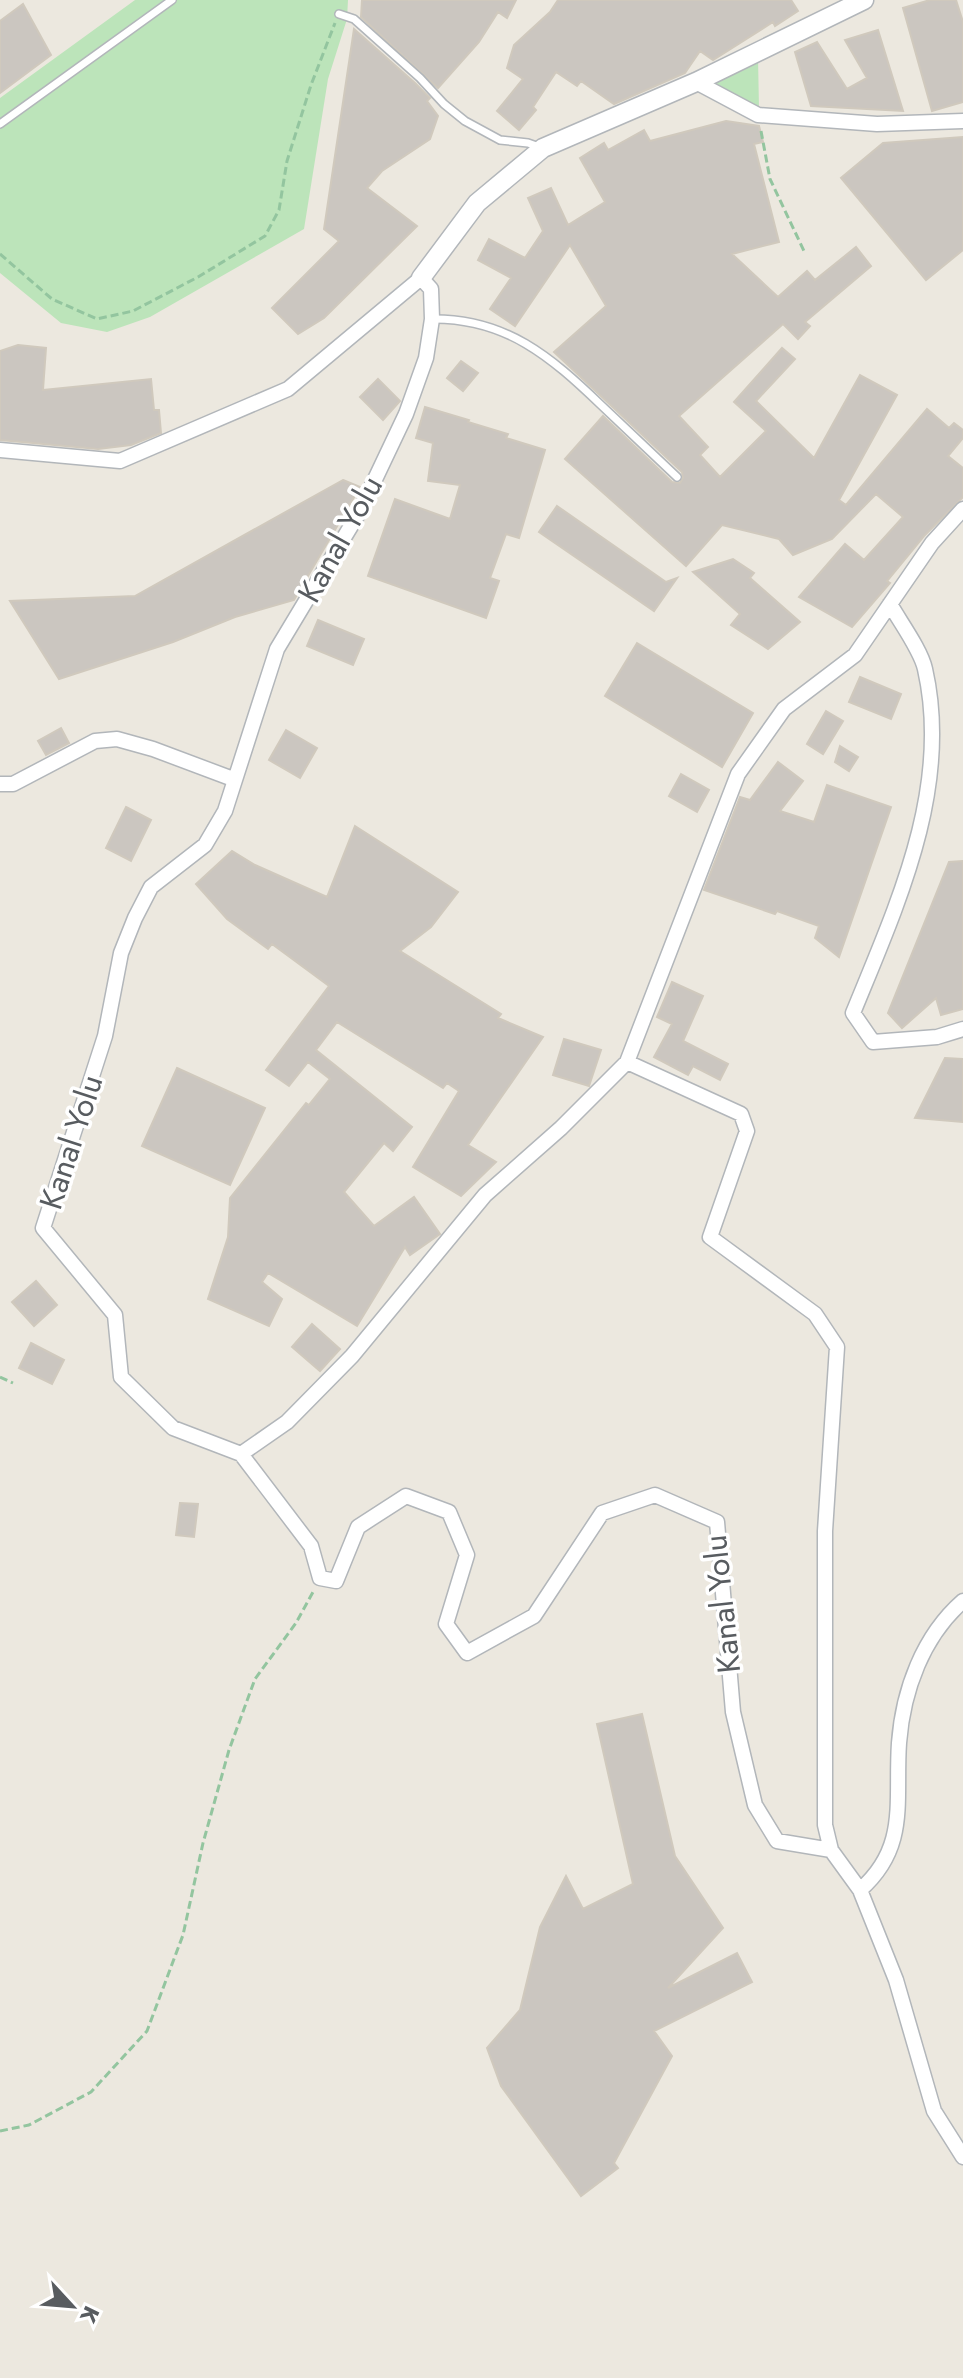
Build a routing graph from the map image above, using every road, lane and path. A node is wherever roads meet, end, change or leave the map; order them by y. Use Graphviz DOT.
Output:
graph roads {
  1 [pos="172,0"];
  2 [pos="864,0"];
  3 [pos="339,14"];
  4 [pos="696,82"];
  5 [pos="758,115"];
  6 [pos="963,121"];
  7 [pos="0,124"];
  8 [pos="543,148"];
  9 [pos="804,251"];
  10 [pos="0,254"];
  11 [pos="421,278"];
  12 [pos="432,319"];
  13 [pos="0,450"];
  14 [pos="677,477"];
  15 [pos="963,509"];
  16 [pos="890,604"];
  17 [pos="233,779"];
  18 [pos="0,784"];
  19 [pos="963,1029"];
  20 [pos="627,1062"];
  21 [pos="0,1377"];
  22 [pos="13,1383"];
  23 [pos="241,1454"];
  24 [pos="320,1578"];
  25 [pos="963,1601"];
  26 [pos="831,1850"];
  27 [pos="860,1890"];
  28 [pos="0,2131"];
  29 [pos="963,2157"];
  1 -- 7 [label="lane"];
  2 -- 4 [label="street"];
  3 -- 8 [label="lane"];
  3 -- 10 [label="path"];
  4 -- 5 [label="street"];
  4 -- 8 [label="street"];
  5 -- 6 [label="street"];
  5 -- 9 [label="path"];
  8 -- 11 [label="street"];
  11 -- 12 [label="street, Kanal Yolu"];
  11 -- 13 [label="street"];
  12 -- 14 [label="lane"];
  12 -- 17 [label="street, Kanal Yolu"];
  15 -- 16 [label="street"];
  16 -- 19 [label="street"];
  16 -- 20 [label="street"];
  17 -- 18 [label="street"];
  17 -- 23 [label="street, Kanal Yolu"];
  20 -- 23 [label="street"];
  20 -- 26 [label="street"];
  21 -- 22 [label="path"];
  23 -- 24 [label="street"];
  24 -- 26 [label="street, Kanal Yolu"];
  24 -- 28 [label="path"];
  25 -- 27 [label="street"];
  26 -- 27 [label="street"];
  27 -- 29 [label="street"];
}
